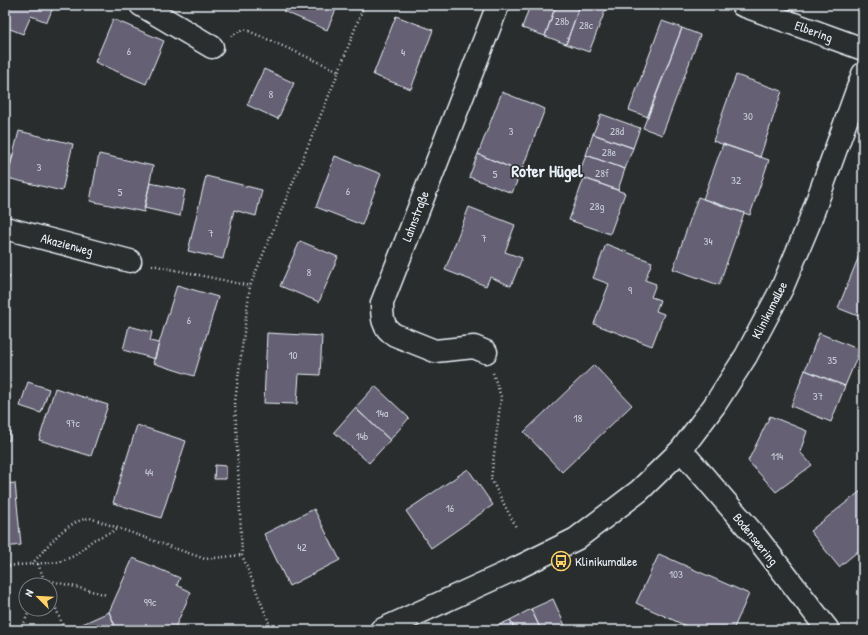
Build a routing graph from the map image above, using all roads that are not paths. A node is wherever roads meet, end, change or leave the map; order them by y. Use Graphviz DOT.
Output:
graph roads {
  1 [pos="141,5"];
  2 [pos="498,5"];
  3 [pos="742,5"];
  4 [pos="212,47"];
  5 [pos="863,49"];
  6 [pos="863,74"];
  7 [pos="5,228"];
  8 [pos="130,261"];
  9 [pos="486,352"];
  10 [pos="681,450"];
  11 [pos="381,630"];
  12 [pos="828,630"];
  1 -- 4 [label="street"];
  2 -- 9 [label="street, Lahnstraße"];
  3 -- 5 [label="street, Elbering"];
  6 -- 10 [label="street, Klinikumallee"];
  7 -- 8 [label="street, Akazienweg"];
  10 -- 11 [label="street, Klinikumallee"];
  10 -- 12 [label="street, Bodenseering"];
}
